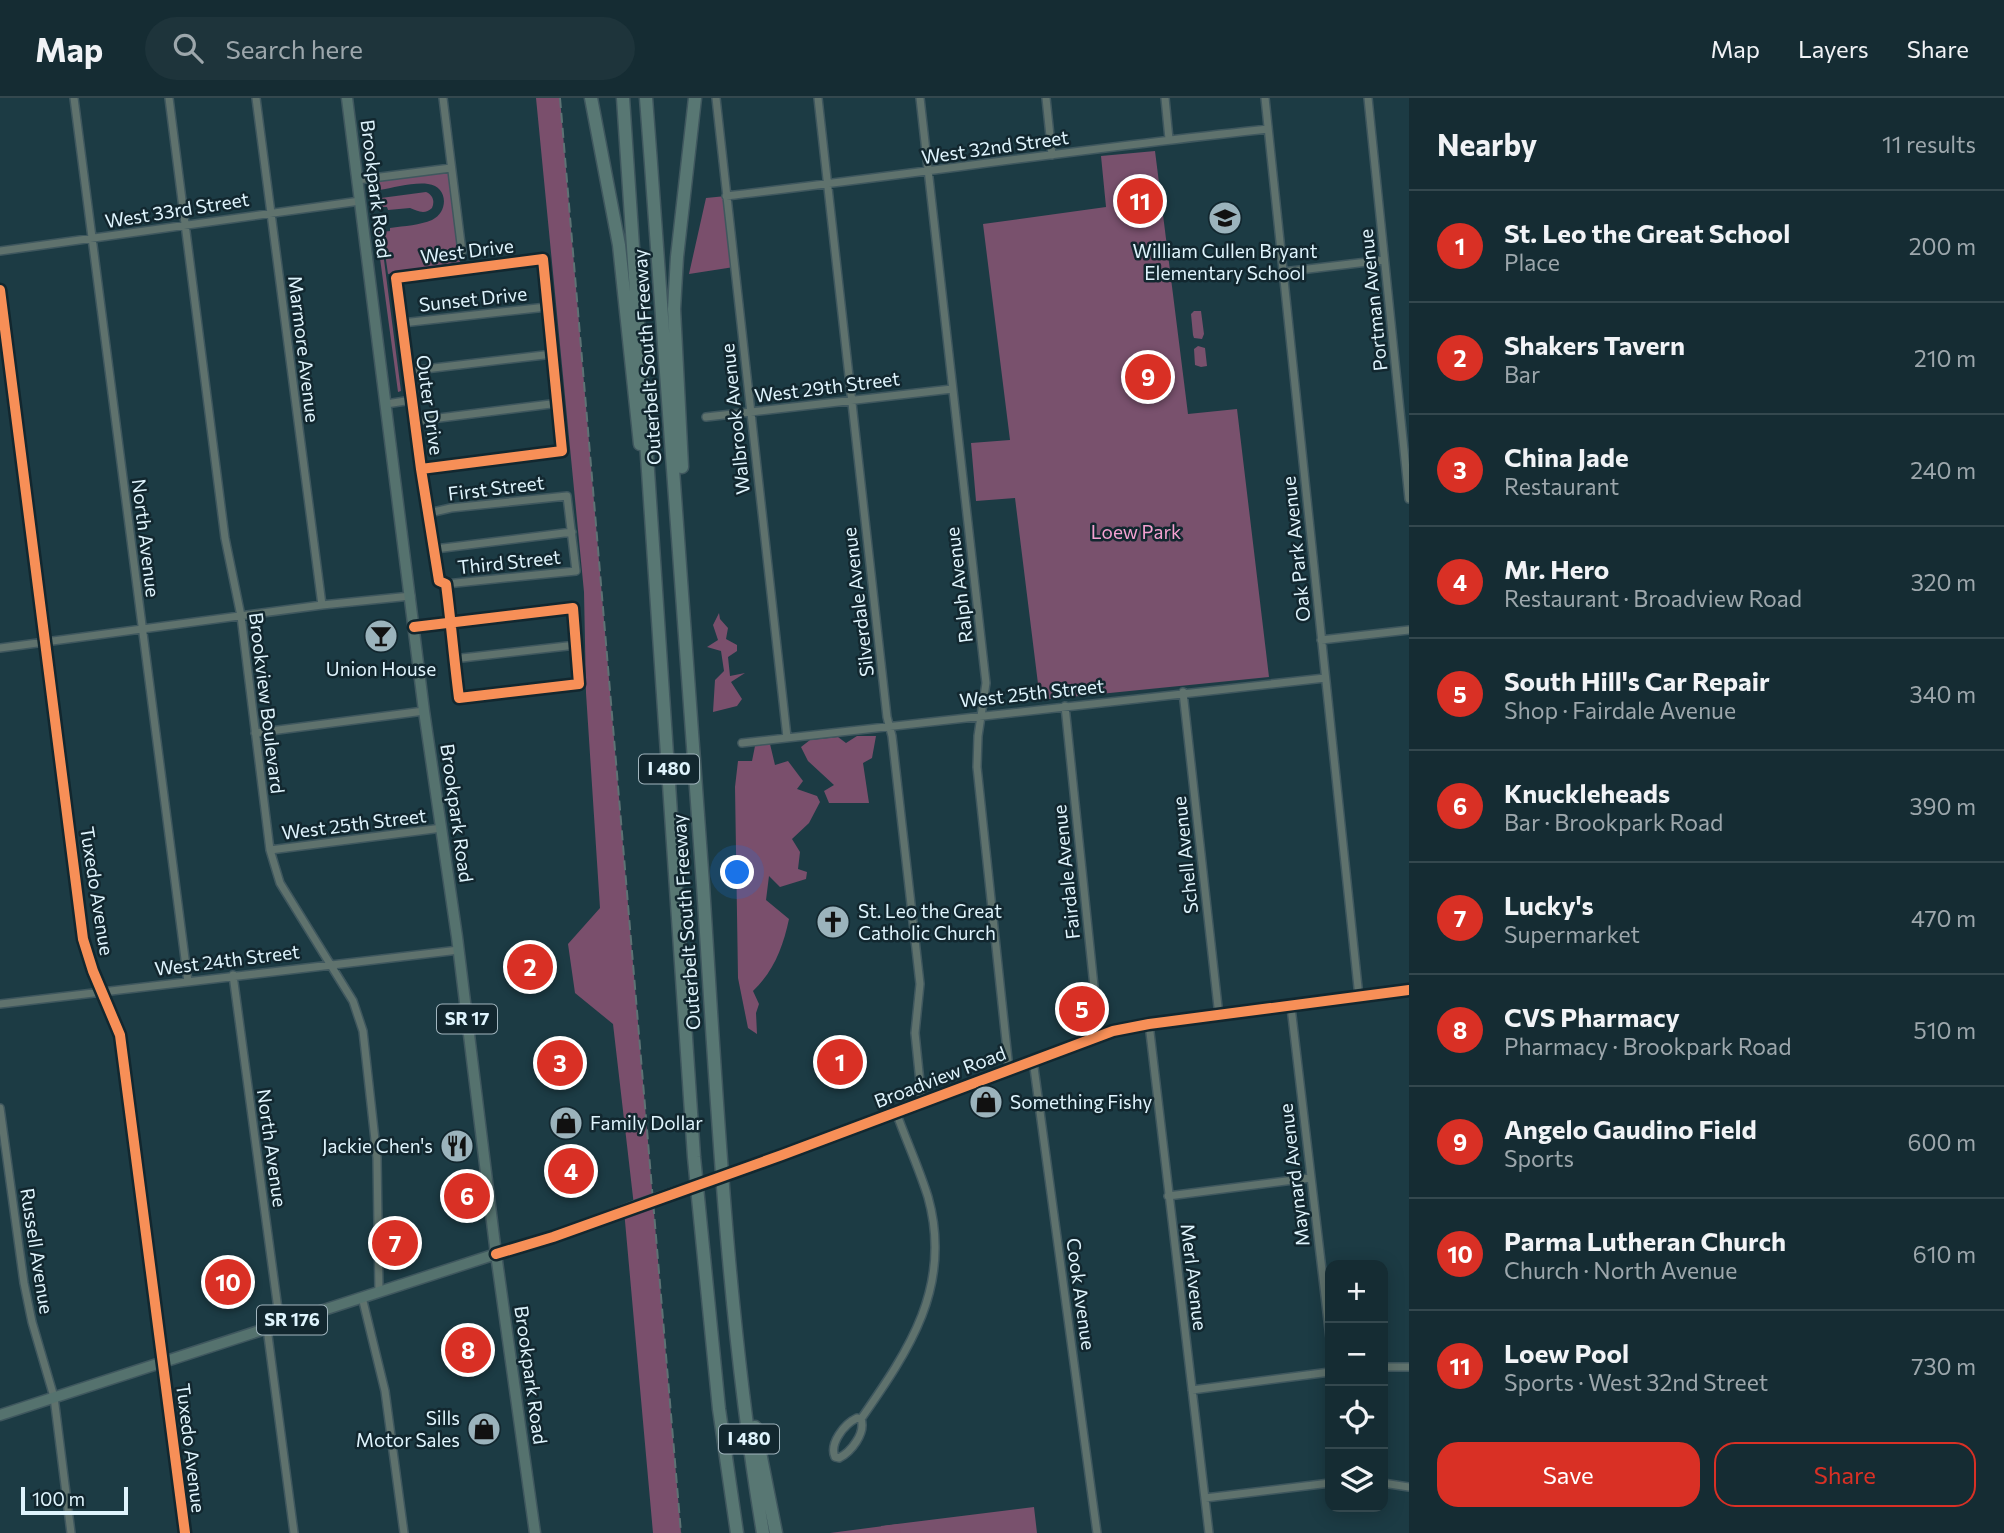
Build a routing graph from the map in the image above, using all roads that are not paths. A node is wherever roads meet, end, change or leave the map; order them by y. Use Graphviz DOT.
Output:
graph roads {
  1 [pos="74,98"];
  2 [pos="169,98"];
  3 [pos="256,98"];
  4 [pos="347,98"];
  5 [pos="443,98"];
  6 [pos="591,98"];
  7 [pos="623,98"];
  8 [pos="646,98"];
  9 [pos="695,98"];
  10 [pos="716,98"];
  11 [pos="818,98"];
  12 [pos="920,98"];
  13 [pos="1046,98"];
  14 [pos="1165,98"];
  15 [pos="1265,98"];
  16 [pos="1368,98"];
  17 [pos="1268,129"];
  18 [pos="1169,139"];
  19 [pos="1052,155"];
  20 [pos="452,168"];
  21 [pos="928,172"];
  22 [pos="357,180"];
  23 [pos="828,184"];
  24 [pos="726,196"];
  25 [pos="360,201"];
  26 [pos="271,212"];
  27 [pos="185,226"];
  28 [pos="92,239"];
  29 [pos="0,251"];
  30 [pos="462,253"];
  31 [pos="1384,260"];
  32 [pos="1283,272"];
  33 [pos="396,278"];
  34 [pos="0,290"];
  35 [pos="547,307"];
  36 [pos="402,323"];
  37 [pos="553,354"];
  38 [pos="408,371"];
  39 [pos="952,389"];
  40 [pos="412,401"];
  41 [pos="850,401"];
  42 [pos="559,403"];
  43 [pos="386,404"];
  44 [pos="750,412"];
  45 [pos="706,417"];
  46 [pos="415,421"];
  47 [pos="421,469"];
  48 [pos="1409,499"];
  49 [pos="651,505"];
  50 [pos="678,509"];
  51 [pos="429,513"];
  52 [pos="572,532"];
  53 [pos="435,549"];
  54 [pos="446,584"];
  55 [pos="411,596"];
  56 [pos="322,605"];
  57 [pos="241,616"];
  58 [pos="450,622"];
  59 [pos="414,626"];
  60 [pos="142,629"];
  61 [pos="1409,630"];
  62 [pos="1321,640"];
  63 [pos="46,642"];
  64 [pos="576,645"];
  65 [pos="0,648"];
  66 [pos="453,659"];
  67 [pos="1325,678"];
  68 [pos="1183,692"];
  69 [pos="1065,706"];
  70 [pos="424,711"];
  71 [pos="982,715"];
  72 [pos="890,725"];
  73 [pos="255,733"];
  74 [pos="787,737"];
  75 [pos="743,743"];
  76 [pos="442,828"];
  77 [pos="270,850"];
  78 [pos="459,950"];
  79 [pos="330,964"];
  80 [pos="233,975"];
  81 [pos="188,982"];
  82 [pos="1409,990"];
  83 [pos="101,991"];
  84 [pos="1359,998"];
  85 [pos="0,1004"];
  86 [pos="1291,1007"];
  87 [pos="1219,1016"];
  88 [pos="1149,1024"];
  89 [pos="1099,1035"];
  90 [pos="1033,1060"];
  91 [pos="1010,1069"];
  92 [pos="922,1102"];
  93 [pos="0,1108"];
  94 [pos="896,1112"];
  95 [pos="1310,1178"];
  96 [pos="1168,1196"];
  97 [pos="496,1254"];
  98 [pos="379,1292"];
  99 [pos="362,1297"];
  100 [pos="1328,1323"];
  101 [pos="280,1324"];
  102 [pos="267,1328"];
  103 [pos="737,1345"];
  104 [pos="163,1363"];
  105 [pos="1388,1367"];
  106 [pos="1409,1367"];
  107 [pos="1325,1373"];
  108 [pos="1192,1390"];
  109 [pos="54,1397"];
  110 [pos="0,1415"];
  111 [pos="861,1419"];
  112 [pos="1325,1484"];
  113 [pos="1388,1484"];
  114 [pos="1409,1487"];
  115 [pos="1205,1497"];
  116 [pos="71,1533"];
  117 [pos="185,1533"];
  118 [pos="294,1533"];
  119 [pos="404,1533"];
  120 [pos="535,1533"];
  121 [pos="736,1533"];
  122 [pos="763,1533"];
  123 [pos="776,1533"];
  124 [pos="1097,1533"];
  125 [pos="1209,1533"];
  1 -- 28 [label="street, North Avenue"];
  2 -- 27 [label="street, Brookview Boulevard"];
  3 -- 26 [label="street, Marmore Avenue"];
  4 -- 22 [label="main road, Brookpark Road / SR 17"];
  5 -- 20 [label="street"];
  6 -- 49 [label="highway"];
  7 -- 49 [label="highway, Outerbelt South Freeway / I 480"];
  8 -- 50 [label="highway, Outerbelt South Freeway / I 480"];
  9 -- 50 [label="highway"];
  10 -- 24 [label="street, Walbrook Avenue"];
  11 -- 23 [label="street, Silverdale Avenue"];
  12 -- 21 [label="street, Ralph Avenue"];
  13 -- 19 [label="street"];
  14 -- 18 [label="street"];
  15 -- 17 [label="street, Oak Park Avenue"];
  16 -- 31 [label="street, Portman Avenue"];
  17 -- 18 [label="street, West 32nd Street"];
  17 -- 32 [label="street, Oak Park Avenue"];
  18 -- 19 [label="street, West 32nd Street"];
  19 -- 21 [label="street, West 32nd Street"];
  20 -- 22 [label="street"];
  20 -- 30 [label="street"];
  21 -- 23 [label="street, West 32nd Street"];
  21 -- 39 [label="street, Ralph Avenue"];
  22 -- 25 [label="main road, Brookpark Road / SR 17"];
  23 -- 24 [label="street, West 32nd Street"];
  23 -- 41 [label="street, Silverdale Avenue"];
  24 -- 44 [label="street, Walbrook Avenue"];
  25 -- 26 [label="street, West 33rd Street"];
  25 -- 43 [label="main road, Brookpark Road / SR 17"];
  26 -- 27 [label="street, West 33rd Street"];
  26 -- 56 [label="street, Marmore Avenue"];
  27 -- 28 [label="street, West 33rd Street"];
  27 -- 57 [label="street, Brookview Boulevard"];
  28 -- 29 [label="street, West 33rd Street"];
  28 -- 60 [label="street, North Avenue"];
  31 -- 32 [label="street"];
  31 -- 48 [label="street, Portman Avenue"];
  32 -- 62 [label="street, Oak Park Avenue"];
  33 -- 35 [label="street, West Drive"];
  33 -- 36 [label="street, Outer Drive"];
  34 -- 63 [label="street, Tuxedo Avenue"];
  35 -- 36 [label="street, Sunset Drive"];
  35 -- 37 [label="street"];
  36 -- 38 [label="street, Outer Drive"];
  37 -- 38 [label="street"];
  37 -- 42 [label="street"];
  38 -- 40 [label="street, Outer Drive"];
  39 -- 41 [label="street, West 29th Street"];
  39 -- 71 [label="street, Ralph Avenue"];
  40 -- 43 [label="street"];
  40 -- 46 [label="street, Outer Drive"];
  41 -- 44 [label="street, West 29th Street"];
  41 -- 72 [label="street, Silverdale Avenue"];
  42 -- 46 [label="street"];
  42 -- 47 [label="street"];
  43 -- 55 [label="main road, Brookpark Road / SR 17"];
  44 -- 45 [label="street, West 29th Street"];
  44 -- 74 [label="street, Walbrook Avenue"];
  46 -- 47 [label="street, Outer Drive"];
  47 -- 51 [label="street, Outer Drive"];
  49 -- 121 [label="highway, Outerbelt South Freeway / I 480"];
  50 -- 103 [label="highway, Outerbelt South Freeway / I 480"];
  51 -- 52 [label="street, First Street"];
  51 -- 53 [label="street, Outer Drive"];
  52 -- 53 [label="street"];
  52 -- 54 [label="street, Third Street"];
  53 -- 54 [label="street, Outer Drive"];
  54 -- 58 [label="street, Outer Drive"];
  55 -- 56 [label="street"];
  55 -- 59 [label="main road, Brookpark Road / SR 17"];
  56 -- 57 [label="street"];
  57 -- 60 [label="street"];
  57 -- 73 [label="street, Brookview Boulevard"];
  58 -- 59 [label="street"];
  58 -- 64 [label="street"];
  58 -- 66 [label="street, Outer Drive"];
  59 -- 70 [label="main road, Brookpark Road / SR 17"];
  60 -- 63 [label="street"];
  60 -- 81 [label="street, North Avenue"];
  61 -- 62 [label="street"];
  62 -- 67 [label="street, Oak Park Avenue"];
  63 -- 65 [label="street"];
  63 -- 83 [label="street, Tuxedo Avenue"];
  64 -- 66 [label="street"];
  64 -- 66 [label="street, Outer Drive"];
  67 -- 68 [label="street, West 25th Street"];
  67 -- 84 [label="street, Oak Park Avenue"];
  68 -- 69 [label="street, West 25th Street"];
  68 -- 87 [label="street, Schell Avenue"];
  69 -- 71 [label="street, West 25th Street"];
  69 -- 89 [label="street, Fairdale Avenue"];
  70 -- 73 [label="street"];
  70 -- 76 [label="main road, Brookpark Road / SR 17"];
  71 -- 72 [label="street, West 25th Street"];
  71 -- 91 [label="street, Ralph Avenue"];
  72 -- 74 [label="street, West 25th Street"];
  72 -- 92 [label="street, Silverdale Avenue"];
  73 -- 77 [label="street, Brookview Boulevard"];
  74 -- 75 [label="street, West 25th Street"];
  76 -- 77 [label="street, West 25th Street"];
  76 -- 78 [label="main road, Brookpark Road / SR 17"];
  77 -- 79 [label="street, Brookview Boulevard"];
  78 -- 79 [label="street, West 24th Street"];
  78 -- 97 [label="main road, Brookpark Road / SR 17"];
  79 -- 80 [label="street, West 24th Street"];
  79 -- 98 [label="street, Brookview Boulevard"];
  80 -- 81 [label="street, West 24th Street"];
  80 -- 101 [label="street, North Avenue"];
  81 -- 83 [label="street, West 24th Street"];
  82 -- 84 [label="main road, Broadview Road"];
  83 -- 85 [label="street, West 24th Street"];
  83 -- 104 [label="street, Tuxedo Avenue"];
  84 -- 86 [label="main road, Broadview Road"];
  86 -- 87 [label="main road, Broadview Road"];
  86 -- 95 [label="street, Maynard Avenue"];
  87 -- 88 [label="main road, Broadview Road"];
  88 -- 89 [label="main road, Broadview Road"];
  88 -- 96 [label="street, Merl Avenue"];
  89 -- 90 [label="main road, Broadview Road"];
  90 -- 91 [label="main road, Broadview Road"];
  90 -- 124 [label="street, Cook Avenue"];
  91 -- 92 [label="main road, Broadview Road"];
  92 -- 94 [label="main road, Broadview Road"];
  93 -- 109 [label="street, Russell Avenue"];
  94 -- 97 [label="main road, Broadview Road, bridge"];
  94 -- 111 [label="street"];
  95 -- 96 [label="street"];
  95 -- 100 [label="street, Maynard Avenue"];
  96 -- 108 [label="street, Merl Avenue"];
  97 -- 98 [label="main road, Broadview Road / SR 176"];
  97 -- 120 [label="main road, Brookpark Road / SR 17"];
  98 -- 99 [label="main road, Broadview Road / SR 176"];
  99 -- 101 [label="main road, Broadview Road / SR 176"];
  99 -- 119 [label="street"];
  101 -- 102 [label="main road, Broadview Road / SR 176"];
  102 -- 104 [label="main road, Broadview Road / SR 176"];
  102 -- 118 [label="street"];
  103 -- 122 [label="highway, Outerbelt South Freeway / I 480"];
  103 -- 123 [label="highway"];
  104 -- 109 [label="main road, Broadview Road / SR 176"];
  104 -- 117 [label="street, Tuxedo Avenue"];
  105 -- 106 [label="street"];
  107 -- 108 [label="street"];
  108 -- 115 [label="street, Merl Avenue"];
  109 -- 110 [label="main road, Broadview Road / SR 176"];
  109 -- 116 [label="street, Russell Avenue"];
  111 -- 111 [label="street"];
  112 -- 115 [label="street"];
  113 -- 114 [label="street"];
  115 -- 125 [label="street, Merl Avenue"];
}
